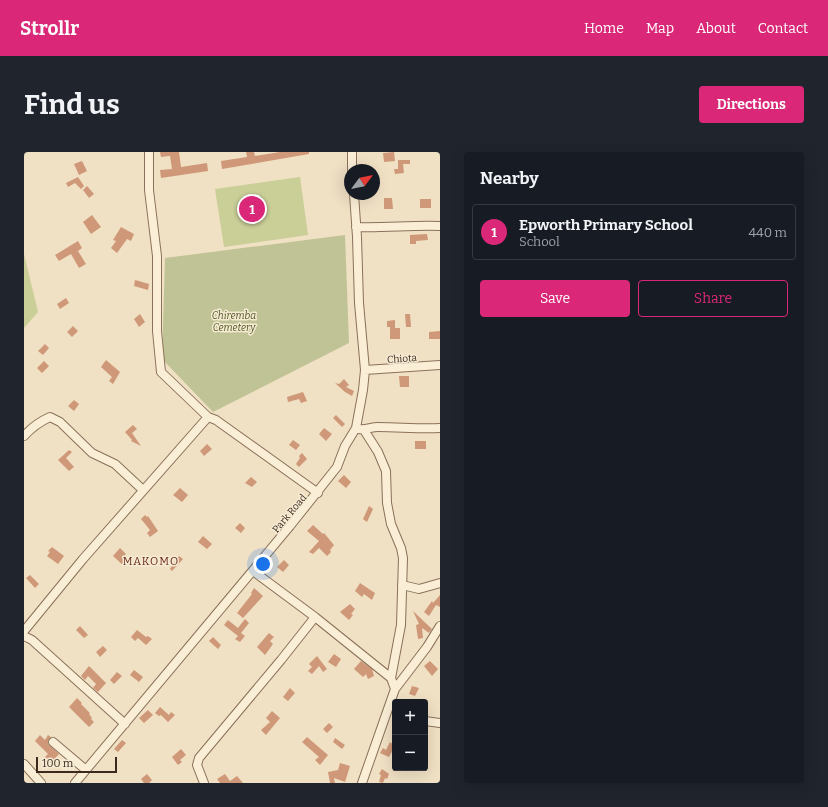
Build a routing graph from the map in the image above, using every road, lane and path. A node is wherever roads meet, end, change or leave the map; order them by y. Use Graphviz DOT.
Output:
graph roads {
  1 [pos="149,152"];
  2 [pos="352,152"];
  3 [pos="352,164"];
  4 [pos="354,200"];
  5 [pos="440,226"];
  6 [pos="356,227"];
  7 [pos="440,365"];
  8 [pos="365,370"];
  9 [pos="208,417"];
  10 [pos="440,428"];
  11 [pos="360,429"];
  12 [pos="24,436"];
  13 [pos="143,490"];
  14 [pos="318,493"];
  15 [pos="253,570"];
  16 [pos="440,583"];
  17 [pos="402,585"];
  18 [pos="315,617"];
  19 [pos="440,626"];
  20 [pos="24,631"];
  21 [pos="24,636"];
  22 [pos="391,678"];
  23 [pos="395,689"];
  24 [pos="394,699"];
  25 [pos="392,706"];
  26 [pos="428,721"];
  27 [pos="440,723"];
  28 [pos="125,724"];
  29 [pos="53,742"];
  30 [pos="24,764"];
  31 [pos="86,770"];
  32 [pos="41,783"];
  33 [pos="75,783"];
  34 [pos="204,783"];
  35 [pos="362,783"];
  1 -- 9 [label="street"];
  2 -- 3 [label="street"];
  4 -- 6 [label="street, Park Road"];
  5 -- 6 [label="street"];
  6 -- 8 [label="street, Park Road"];
  7 -- 8 [label="street, Chiota"];
  8 -- 11 [label="street, Park Road"];
  9 -- 13 [label="street"];
  9 -- 14 [label="street"];
  10 -- 11 [label="street"];
  11 -- 14 [label="street, Park Road"];
  11 -- 17 [label="street"];
  12 -- 13 [label="street"];
  13 -- 20 [label="street"];
  14 -- 15 [label="street, Park Road"];
  15 -- 18 [label="street"];
  15 -- 28 [label="street, Park Road"];
  16 -- 17 [label="street"];
  17 -- 22 [label="street"];
  18 -- 22 [label="street"];
  18 -- 34 [label="street"];
  19 -- 23 [label="street"];
  21 -- 28 [label="street"];
  22 -- 23 [label="street"];
  23 -- 24 [label="street"];
  25 -- 35 [label="street"];
  26 -- 27 [label="street"];
  28 -- 31 [label="street, Park Road"];
  29 -- 31 [label="street"];
  30 -- 32 [label="street"];
  31 -- 33 [label="street, Park Road"];
}
